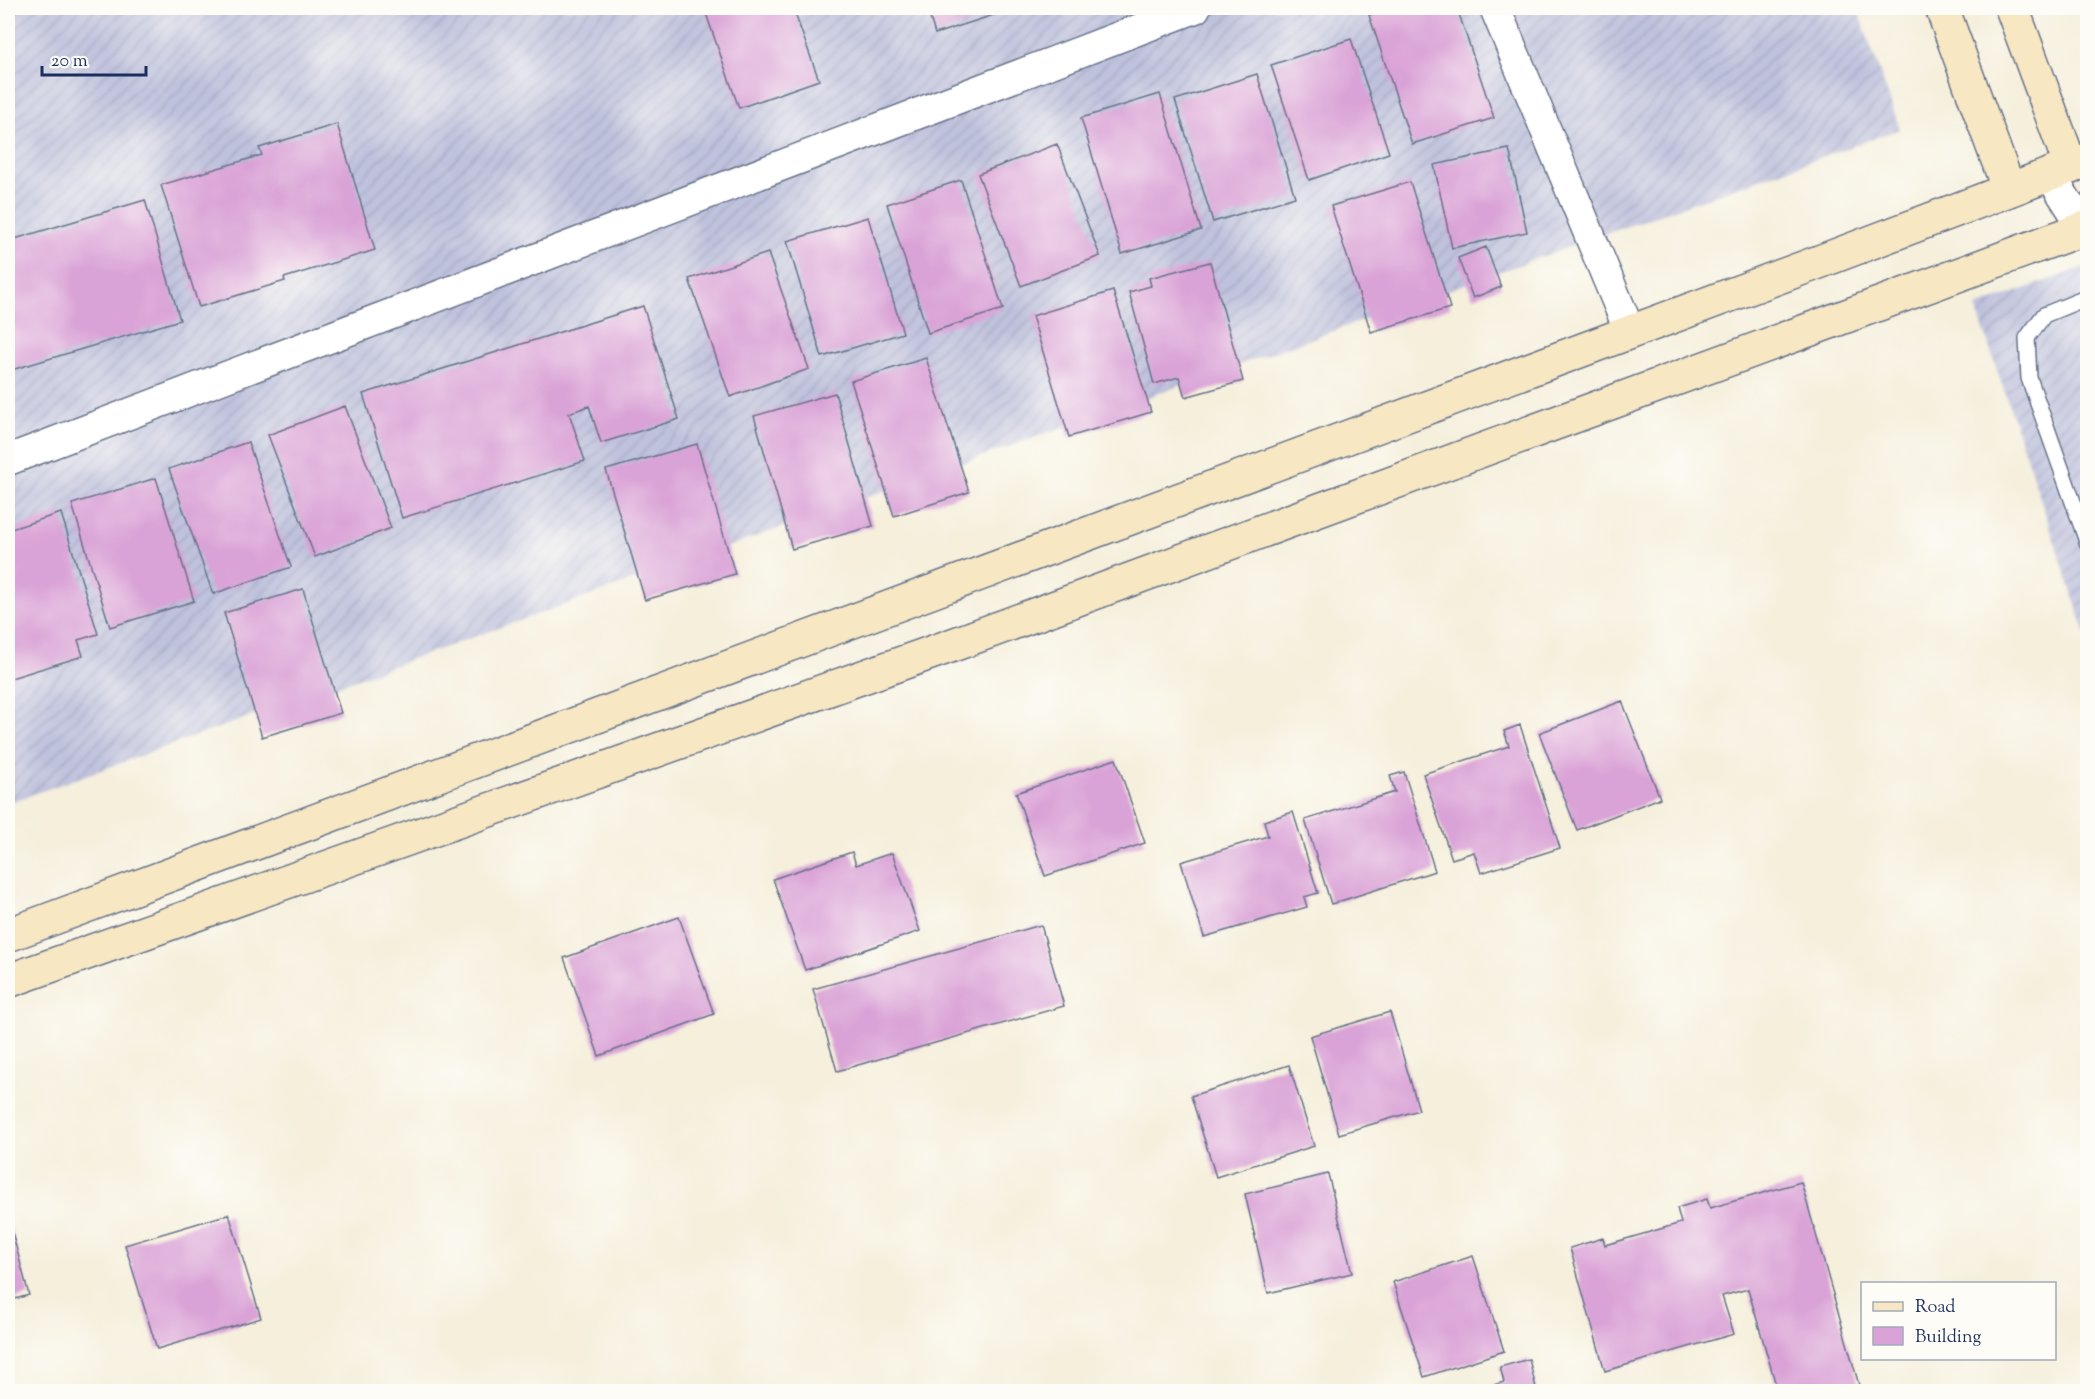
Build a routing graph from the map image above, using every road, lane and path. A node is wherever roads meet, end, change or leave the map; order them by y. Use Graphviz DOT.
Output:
graph roads {
  1 [pos="1195,8"];
  2 [pos="1495,8"];
  3 [pos="1942,8"];
  4 [pos="2012,8"];
  5 [pos="2070,167"];
  6 [pos="2009,190"];
  7 [pos="2086,227"];
  8 [pos="2088,297"];
  9 [pos="1630,332"];
  10 [pos="8,460"];
  11 [pos="2088,544"];
  12 [pos="8,935"];
  13 [pos="8,981"];
  1 -- 10 [label="street"];
  2 -- 9 [label="street"];
  3 -- 6 [label="street"];
  4 -- 5 [label="street"];
  5 -- 6 [label="street"];
  5 -- 7 [label="street"];
  6 -- 9 [label="street"];
  7 -- 13 [label="street"];
  8 -- 11 [label="lane"];
  9 -- 12 [label="street"];
}
